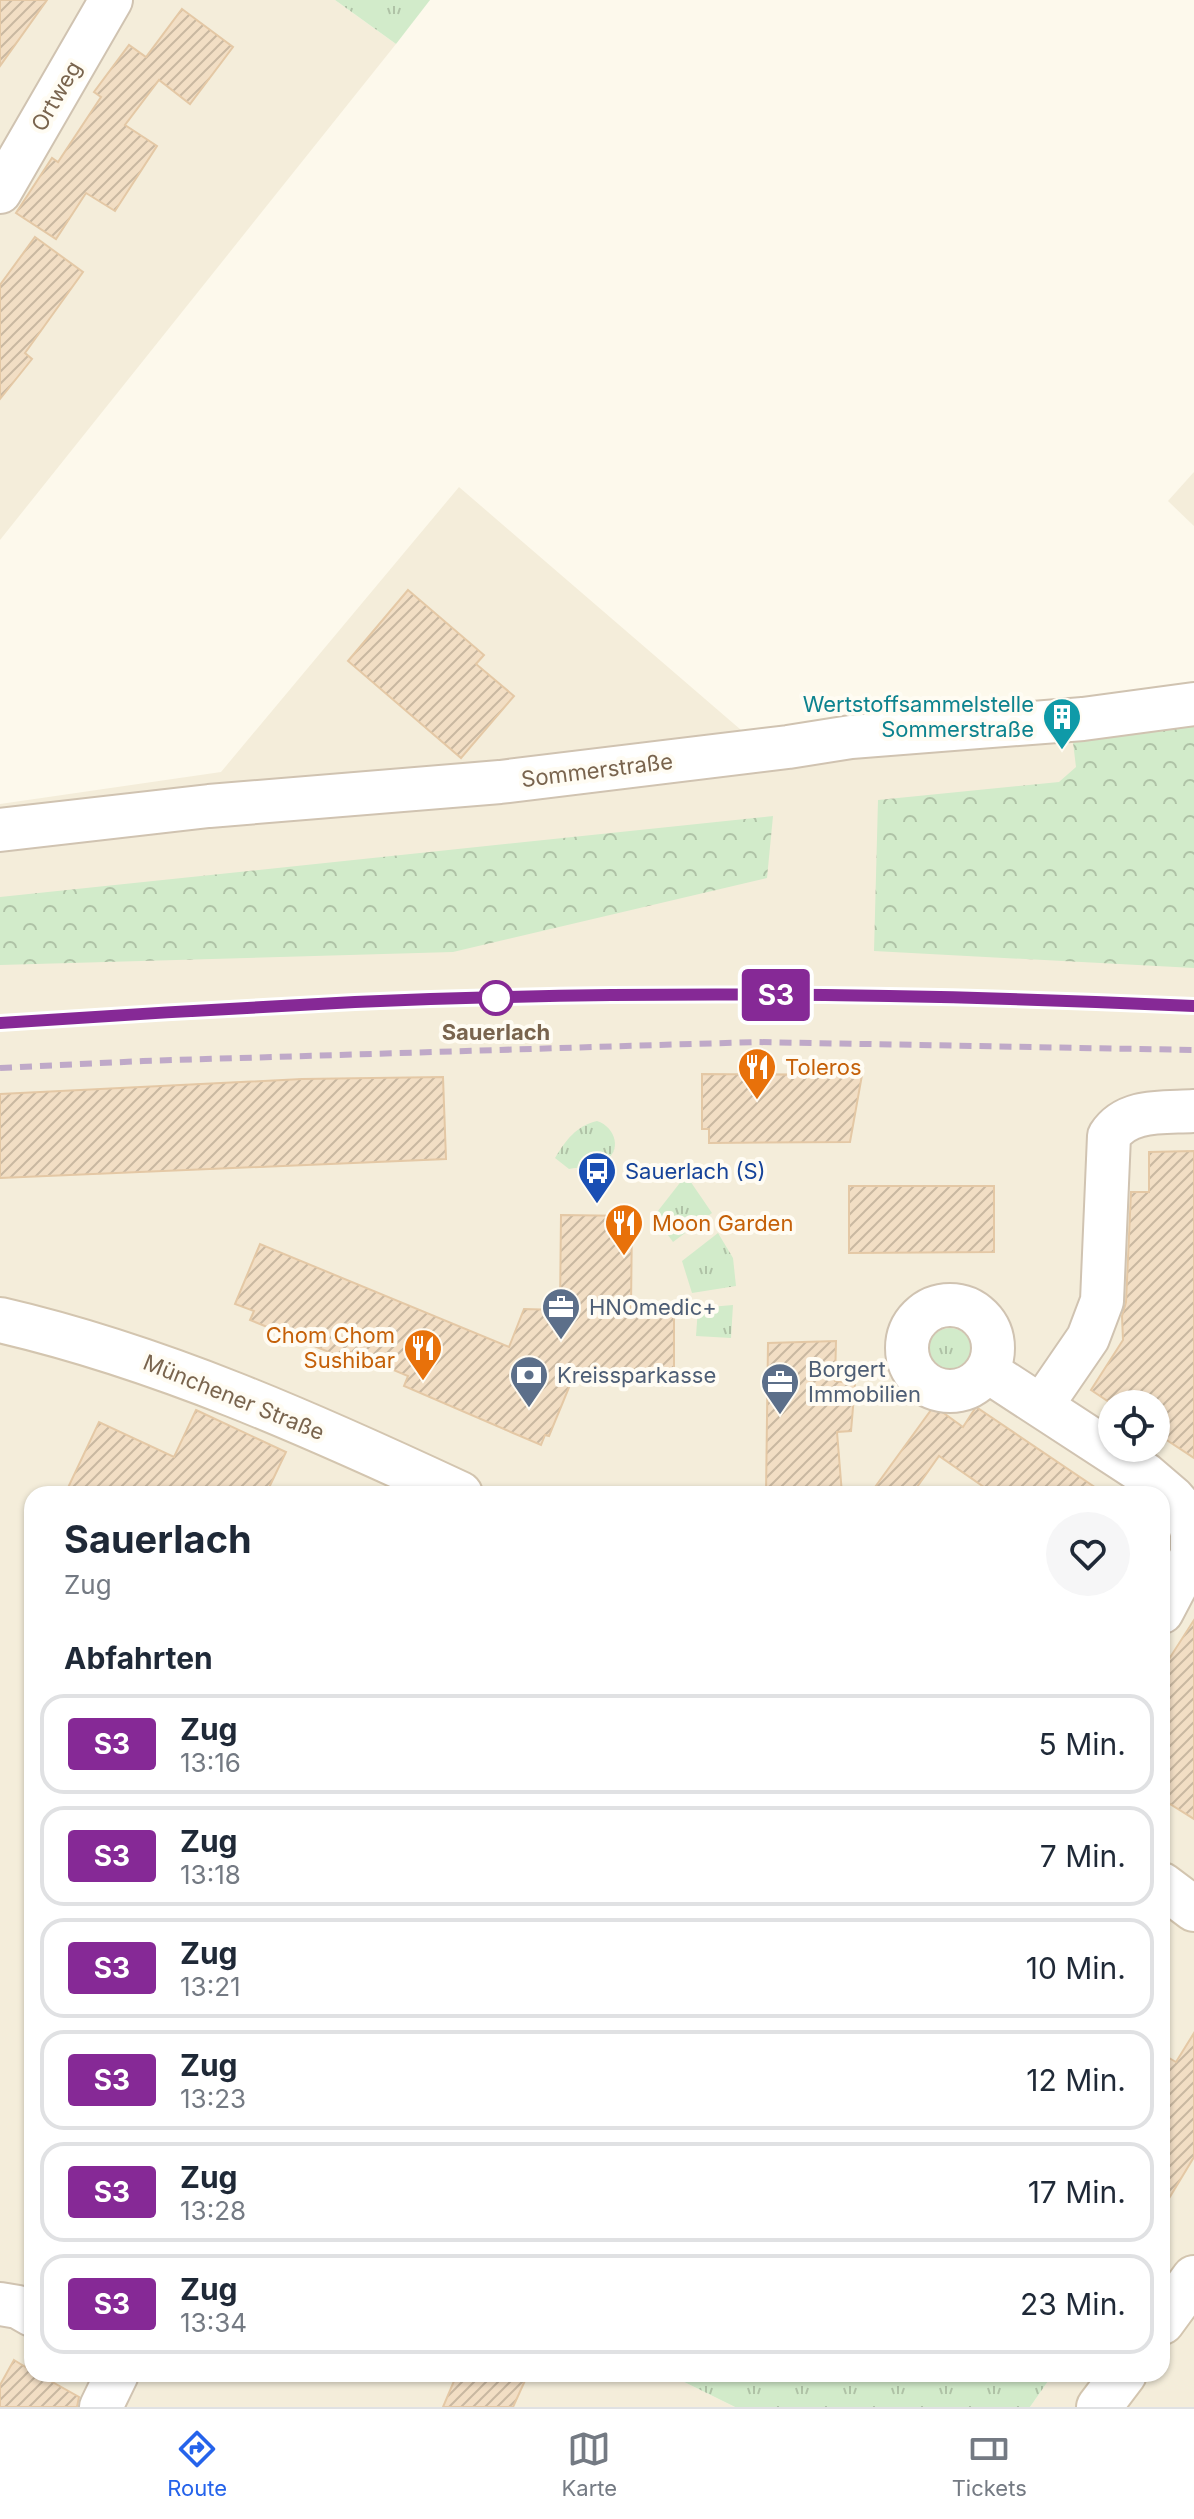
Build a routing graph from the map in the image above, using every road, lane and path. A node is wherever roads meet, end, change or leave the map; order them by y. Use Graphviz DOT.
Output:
graph roads {
  1 [pos="111,0"];
  2 [pos="0,192"];
  3 [pos="1194,704"];
  4 [pos="0,830"];
  5 [pos="1194,1111"];
  6 [pos="0,1320"];
  7 [pos="987,1371"];
  8 [pos="1042,1405"];
  9 [pos="442,1486"];
  10 [pos="1159,1486"];
  11 [pos="1170,1495"];
  12 [pos="1170,1597"];
  13 [pos="1170,1891"];
  14 [pos="1194,1909"];
  15 [pos="1194,2278"];
  16 [pos="0,2304"];
  17 [pos="24,2310"];
  18 [pos="1170,2311"];
  19 [pos="113,2382"];
  20 [pos="1118,2382"];
  21 [pos="101,2407"];
  22 [pos="1099,2407"];
  1 -- 2 [label="street, Ortweg"];
  3 -- 4 [label="street, Sommerstraße"];
  5 -- 8 [label="street"];
  6 -- 9 [label="main road, Münchener Straße"];
  7 -- 8 [label="street"];
  8 -- 10 [label="street"];
  11 -- 12 [label="street"];
  13 -- 14 [label="main road"];
  15 -- 18 [label="main road"];
  16 -- 17 [label="street"];
  19 -- 21 [label="street"];
  20 -- 22 [label="main road"];
}
